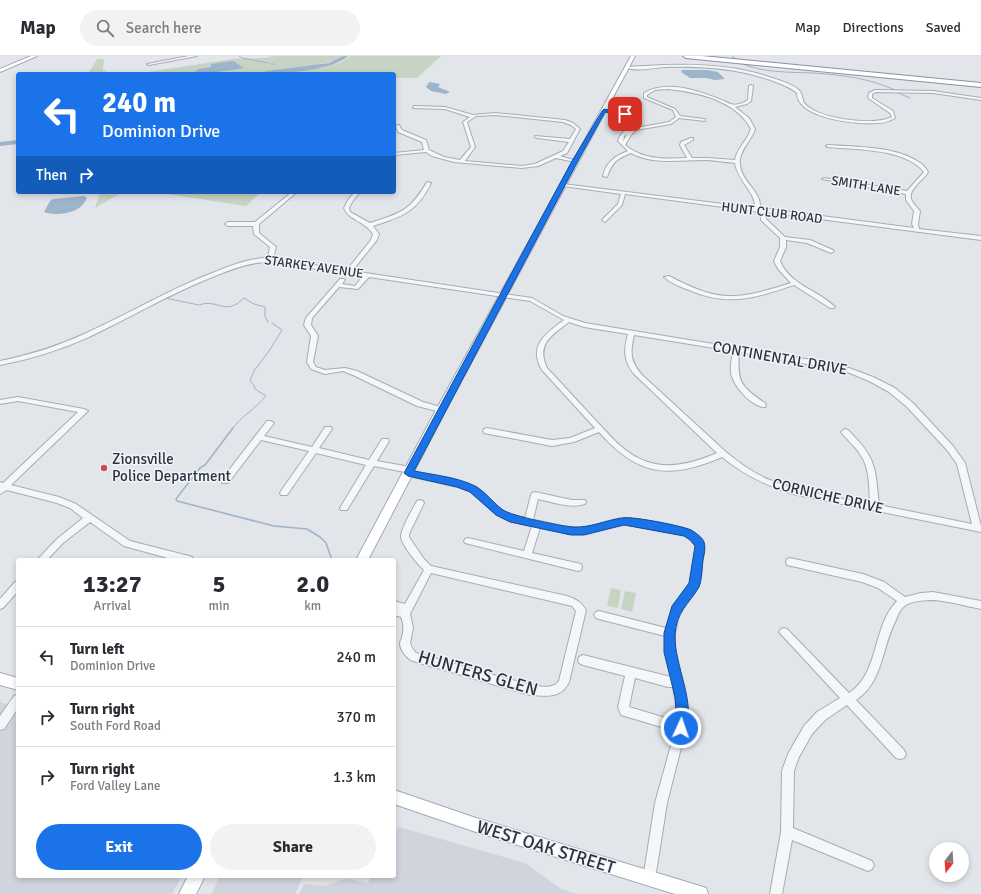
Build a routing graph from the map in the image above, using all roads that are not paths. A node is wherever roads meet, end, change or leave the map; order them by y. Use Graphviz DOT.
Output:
graph roads {
  1 [pos="35,56"];
  2 [pos="195,56"];
  3 [pos="633,56"];
  4 [pos="686,56"];
  5 [pos="714,56"];
  6 [pos="159,57"];
  7 [pos="736,60"];
  8 [pos="165,62"];
  9 [pos="149,64"];
  10 [pos="627,67"];
  11 [pos="0,71"];
  12 [pos="981,83"];
  13 [pos="751,86"];
  14 [pos="981,99"];
  15 [pos="733,106"];
  16 [pos="414,107"];
  17 [pos="605,110"];
  18 [pos="472,116"];
  19 [pos="678,117"];
  20 [pos="704,120"];
  21 [pos="398,126"];
  22 [pos="641,128"];
  23 [pos="537,137"];
  24 [pos="691,139"];
  25 [pos="572,141"];
  26 [pos="828,146"];
  27 [pos="427,151"];
  28 [pos="630,152"];
  29 [pos="396,154"];
  30 [pos="557,155"];
  31 [pos="690,159"];
  32 [pos="576,160"];
  33 [pos="462,161"];
  34 [pos="737,162"];
  35 [pos="605,176"];
  36 [pos="824,179"];
  37 [pos="429,183"];
  38 [pos="563,185"];
  39 [pos="908,193"];
  40 [pos="293,194"];
  41 [pos="356,194"];
  42 [pos="623,194"];
  43 [pos="760,211"];
  44 [pos="605,220"];
  45 [pos="228,224"];
  46 [pos="256,224"];
  47 [pos="370,225"];
  48 [pos="917,230"];
  49 [pos="782,238"];
  50 [pos="981,238"];
  51 [pos="831,251"];
  52 [pos="270,260"];
  53 [pos="348,272"];
  54 [pos="367,275"];
  55 [pos="667,277"];
  56 [pos="796,284"];
  57 [pos="504,296"];
  58 [pos="544,307"];
  59 [pos="832,307"];
  60 [pos="568,320"];
  61 [pos="631,333"];
  62 [pos="736,350"];
  63 [pos="0,363"];
  64 [pos="0,402"];
  65 [pos="762,405"];
  66 [pos="441,410"];
  67 [pos="270,423"];
  68 [pos="328,429"];
  69 [pos="600,429"];
  70 [pos="487,431"];
  71 [pos="845,432"];
  72 [pos="259,437"];
  73 [pos="385,441"];
  74 [pos="314,450"];
  75 [pos="722,454"];
  76 [pos="371,463"];
  77 [pos="408,473"];
  78 [pos="225,480"];
  79 [pos="4,487"];
  80 [pos="284,493"];
  81 [pos="0,496"];
  82 [pos="582,502"];
  83 [pos="420,503"];
  84 [pos="344,508"];
  85 [pos="875,508"];
  86 [pos="89,518"];
  87 [pos="532,522"];
  88 [pos="979,528"];
  89 [pos="468,541"];
  90 [pos="527,555"];
  91 [pos="43,558"];
  92 [pos="181,558"];
  93 [pos="363,558"];
  94 [pos="790,562"];
  95 [pos="578,567"];
  96 [pos="429,569"];
  97 [pos="16,587"];
  98 [pos="904,601"];
  99 [pos="0,605"];
  100 [pos="396,606"];
  101 [pos="981,606"];
  102 [pos="396,611"];
  103 [pos="407,611"];
  104 [pos="599,615"];
  105 [pos="784,632"];
  106 [pos="670,633"];
  107 [pos="583,660"];
  108 [pos="631,672"];
  109 [pos="0,679"];
  110 [pos="677,682"];
  111 [pos="16,683"];
  112 [pos="848,698"];
  113 [pos="16,702"];
  114 [pos="0,724"];
  115 [pos="681,728"];
  116 [pos="900,754"];
  117 [pos="396,798"];
  118 [pos="787,832"];
  119 [pos="868,865"];
  120 [pos="196,878"];
  121 [pos="649,878"];
  122 [pos="188,894"];
  123 [pos="700,894"];
  124 [pos="776,894"];
  1 -- 11 [label="main road"];
  2 -- 8 [label="street"];
  3 -- 10 [label="main road"];
  4 -- 7 [label="highway"];
  5 -- 7 [label="highway"];
  6 -- 8 [label="street"];
  7 -- 12 [label="highway"];
  8 -- 9 [label="street"];
  10 -- 14 [label="street"];
  10 -- 17 [label="main road"];
  13 -- 15 [label="street"];
  15 -- 19 [label="street"];
  15 -- 34 [label="street"];
  16 -- 18 [label="street"];
  17 -- 22 [label="street"];
  17 -- 32 [label="main road"];
  18 -- 25 [label="street"];
  18 -- 33 [label="street"];
  19 -- 20 [label="street"];
  19 -- 22 [label="street"];
  21 -- 27 [label="street"];
  22 -- 28 [label="street"];
  23 -- 25 [label="street"];
  24 -- 31 [label="street"];
  25 -- 30 [label="street"];
  26 -- 39 [label="street"];
  27 -- 29 [label="street"];
  27 -- 33 [label="street"];
  28 -- 31 [label="street"];
  28 -- 35 [label="street"];
  30 -- 32 [label="street"];
  30 -- 33 [label="street"];
  31 -- 34 [label="street"];
  32 -- 38 [label="main road"];
  34 -- 43 [label="street"];
  36 -- 39 [label="street, SMITH LANE"];
  37 -- 47 [label="street"];
  38 -- 42 [label="street, HUNT CLUB ROAD"];
  38 -- 57 [label="main road"];
  39 -- 48 [label="street"];
  40 -- 46 [label="street"];
  41 -- 47 [label="street"];
  42 -- 43 [label="street, HUNT CLUB ROAD"];
  42 -- 44 [label="street"];
  43 -- 48 [label="street, HUNT CLUB ROAD"];
  43 -- 49 [label="street"];
  45 -- 46 [label="street"];
  46 -- 52 [label="street"];
  47 -- 53 [label="street"];
  48 -- 50 [label="street, HUNT CLUB ROAD"];
  49 -- 51 [label="street"];
  49 -- 56 [label="street"];
  52 -- 53 [label="street, STARKEY AVENUE"];
  52 -- 63 [label="street, STARKEY AVENUE"];
  53 -- 54 [label="street, STARKEY AVENUE"];
  54 -- 57 [label="street, STARKEY AVENUE"];
  54 -- 66 [label="street"];
  55 -- 56 [label="street"];
  56 -- 59 [label="street"];
  57 -- 58 [label="street, STARKEY AVENUE"];
  57 -- 66 [label="main road"];
  58 -- 60 [label="street, CONTINENTAL DRIVE"];
  60 -- 61 [label="street, CONTINENTAL DRIVE"];
  60 -- 69 [label="street"];
  61 -- 62 [label="street, CONTINENTAL DRIVE"];
  61 -- 75 [label="street, CORNICHE DRIVE"];
  62 -- 65 [label="street"];
  62 -- 88 [label="street, CONTINENTAL DRIVE"];
  64 -- 79 [label="street"];
  66 -- 77 [label="main road"];
  67 -- 72 [label="street"];
  68 -- 74 [label="street"];
  69 -- 70 [label="street"];
  69 -- 75 [label="street"];
  71 -- 85 [label="street"];
  72 -- 74 [label="street"];
  72 -- 78 [label="street"];
  73 -- 76 [label="street"];
  74 -- 76 [label="street"];
  74 -- 80 [label="street"];
  75 -- 85 [label="street, CORNICHE DRIVE"];
  76 -- 77 [label="street"];
  76 -- 84 [label="street"];
  77 -- 87 [label="street"];
  77 -- 93 [label="main road"];
  79 -- 81 [label="street"];
  79 -- 86 [label="street"];
  82 -- 87 [label="street"];
  83 -- 96 [label="street"];
  85 -- 88 [label="street, CORNICHE DRIVE"];
  86 -- 91 [label="street"];
  86 -- 92 [label="street"];
  87 -- 90 [label="street"];
  87 -- 106 [label="street"];
  89 -- 90 [label="street"];
  90 -- 95 [label="street"];
  94 -- 98 [label="street"];
  96 -- 103 [label="street"];
  96 -- 103 [label="street, HUNTERS GLEN"];
  97 -- 99 [label="street"];
  98 -- 101 [label="street"];
  98 -- 112 [label="street"];
  100 -- 103 [label="street"];
  102 -- 103 [label="street"];
  104 -- 106 [label="street"];
  105 -- 112 [label="street"];
  106 -- 110 [label="street"];
  107 -- 108 [label="street"];
  108 -- 110 [label="street"];
  108 -- 115 [label="street"];
  109 -- 111 [label="main road"];
  110 -- 115 [label="street"];
  112 -- 116 [label="street"];
  112 -- 118 [label="street"];
  113 -- 114 [label="street"];
  115 -- 121 [label="street"];
  117 -- 121 [label="main road, WEST OAK STREET"];
  118 -- 119 [label="street"];
  118 -- 124 [label="street"];
  120 -- 122 [label="main road"];
  121 -- 123 [label="main road, WEST OAK STREET"];
}
